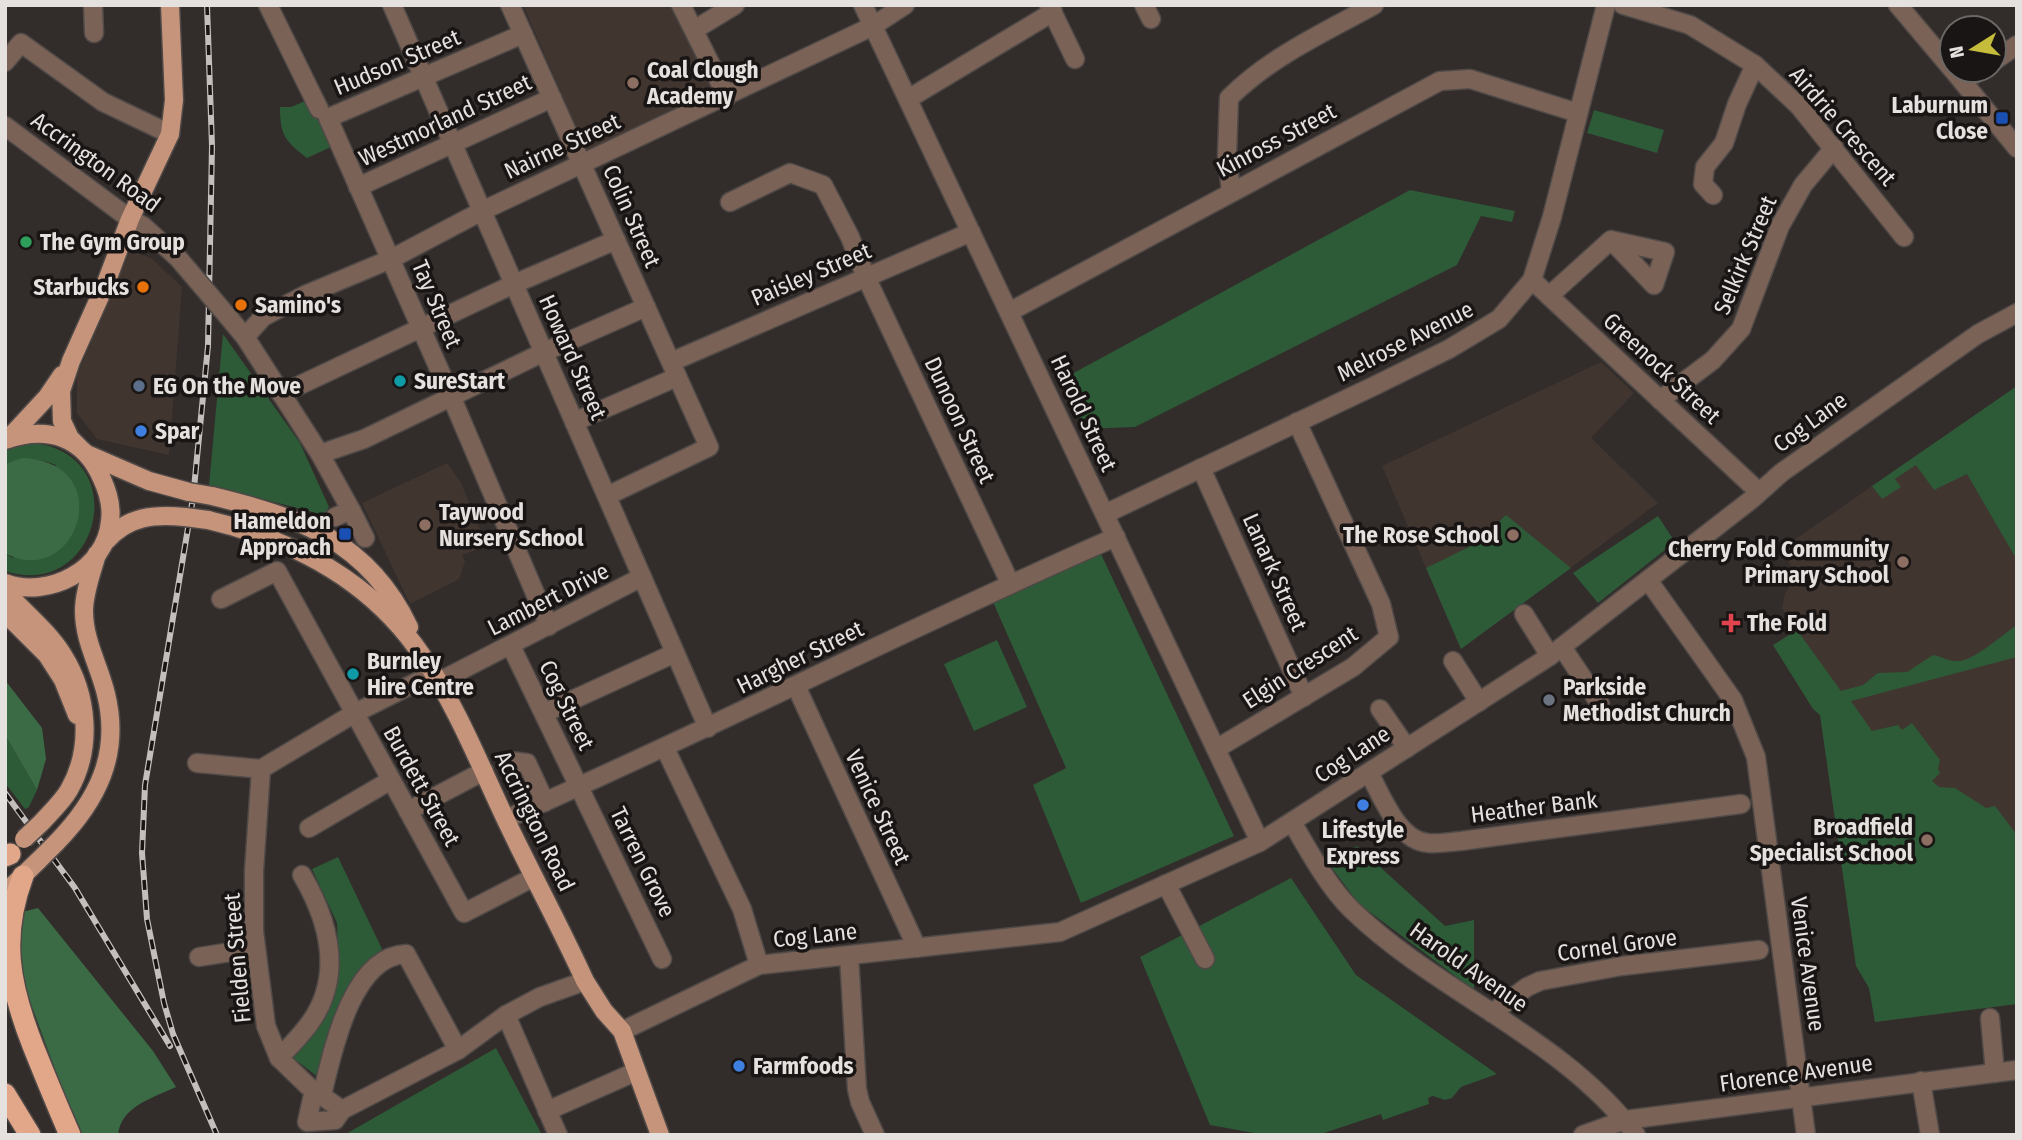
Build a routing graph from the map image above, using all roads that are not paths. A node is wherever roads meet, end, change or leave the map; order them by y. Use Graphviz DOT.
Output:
graph roads {
  1 [pos="93,5"];
  2 [pos="170,5"];
  3 [pos="268,5"];
  4 [pos="510,5"];
  5 [pos="681,5"];
  6 [pos="735,5"];
  7 [pos="863,5"];
  8 [pos="905,5"];
  9 [pos="1374,5"];
  10 [pos="1606,5"];
  11 [pos="1623,5"];
  12 [pos="394,6"];
  13 [pos="1901,6"];
  14 [pos="1051,9"];
  15 [pos="873,26"];
  16 [pos="694,30"];
  17 [pos="94,33"];
  18 [pos="523,34"];
  19 [pos="1938,52"];
  20 [pos="1075,59"];
  21 [pos="5,62"];
  22 [pos="1755,65"];
  23 [pos="424,78"];
  24 [pos="1964,84"];
  25 [pos="727,97"];
  26 [pos="552,98"];
  27 [pos="908,99"];
  28 [pos="1578,113"];
  29 [pos="324,114"];
  30 [pos="5,126"];
  31 [pos="170,134"];
  32 [pos="453,143"];
  33 [pos="1834,148"];
  34 [pos="2017,148"];
  35 [pos="582,164"];
  36 [pos="358,187"];
  37 [pos="1231,192"];
  38 [pos="1713,195"];
  39 [pos="730,202"];
  40 [pos="482,211"];
  41 [pos="130,219"];
  42 [pos="971,232"];
  43 [pos="1904,237"];
  44 [pos="616,240"];
  45 [pos="1611,240"];
  46 [pos="391,259"];
  47 [pos="866,277"];
  48 [pos="1532,280"];
  49 [pos="514,284"];
  50 [pos="1549,296"];
  51 [pos="646,307"];
  52 [pos="1009,312"];
  53 [pos="2017,313"];
  54 [pos="420,328"];
  55 [pos="245,337"];
  56 [pos="544,352"];
  57 [pos="71,361"];
  58 [pos="674,369"];
  59 [pos="281,394"];
  60 [pos="451,396"];
  61 [pos="1660,400"];
  62 [pos="574,422"];
  63 [pos="1297,422"];
  64 [pos="6,439"];
  65 [pos="84,451"];
  66 [pos="320,454"];
  67 [pos="1201,468"];
  68 [pos="1759,492"];
  69 [pos="607,496"];
  70 [pos="1105,514"];
  71 [pos="1116,537"];
  72 [pos="365,538"];
  73 [pos="99,551"];
  74 [pos="642,577"];
  75 [pos="1648,580"];
  76 [pos="5,583"];
  77 [pos="1010,583"];
  78 [pos="5,591"];
  79 [pos="220,599"];
  80 [pos="5,613"];
  81 [pos="1524,614"];
  82 [pos="549,626"];
  83 [pos="511,646"];
  84 [pos="1556,651"];
  85 [pos="675,653"];
  86 [pos="423,656"];
  87 [pos="1453,661"];
  88 [pos="436,678"];
  89 [pos="796,686"];
  90 [pos="1304,696"];
  91 [pos="1479,702"];
  92 [pos="1600,704"];
  93 [pos="1380,709"];
  94 [pos="355,713"];
  95 [pos="544,713"];
  96 [pos="708,728"];
  97 [pos="84,734"];
  98 [pos="665,748"];
  99 [pos="1407,748"];
  100 [pos="1216,749"];
  101 [pos="510,761"];
  102 [pos="197,763"];
  103 [pos="261,769"];
  104 [pos="484,772"];
  105 [pos="1369,773"];
  106 [pos="391,780"];
  107 [pos="579,786"];
  108 [pos="545,802"];
  109 [pos="1741,804"];
  110 [pos="408,811"];
  111 [pos="506,819"];
  112 [pos="1292,822"];
  113 [pos="309,828"];
  114 [pos="1260,842"];
  115 [pos="11,853"];
  116 [pos="303,875"];
  117 [pos="23,876"];
  118 [pos="534,877"];
  119 [pos="1166,884"];
  120 [pos="5,894"];
  121 [pos="256,948"];
  122 [pos="917,948"];
  123 [pos="1759,950"];
  124 [pos="849,956"];
  125 [pos="199,957"];
  126 [pos="662,959"];
  127 [pos="1205,959"];
  128 [pos="759,965"];
  129 [pos="585,981"];
  130 [pos="1492,1013"];
  131 [pos="506,1015"];
  132 [pos="1990,1018"];
  133 [pos="622,1031"];
  134 [pos="458,1050"];
  135 [pos="279,1058"];
  136 [pos="2017,1070"];
  137 [pos="635,1072"];
  138 [pos="1995,1073"];
  139 [pos="1921,1081"];
  140 [pos="318,1093"];
  141 [pos="5,1094"];
  142 [pos="1801,1098"];
  143 [pos="342,1110"];
  144 [pos="547,1111"];
  145 [pos="1630,1127"];
  146 [pos="30,1135"];
  147 [pos="70,1135"];
  148 [pos="558,1135"];
  149 [pos="660,1135"];
  150 [pos="875,1135"];
  151 [pos="1583,1135"];
  152 [pos="1806,1135"];
  153 [pos="1930,1135"];
  1 -- 17 [label="street"];
  2 -- 31 [label="main road"];
  3 -- 29 [label="street, Tay Street"];
  4 -- 18 [label="street, Colin Street"];
  5 -- 16 [label="street"];
  6 -- 16 [label="street"];
  7 -- 15 [label="street, Harold Street"];
  8 -- 15 [label="street, Nairne Street"];
  9 -- 37 [label="street"];
  10 -- 28 [label="street, Melrose Avenue"];
  11 -- 22 [label="street, Airdrie Crescent"];
  12 -- 23 [label="street, Howard Street"];
  13 -- 19 [label="street"];
  14 -- 20 [label="street"];
  14 -- 27 [label="street"];
  15 -- 25 [label="street, Nairne Street"];
  15 -- 27 [label="street, Harold Street"];
  16 -- 25 [label="street"];
  18 -- 23 [label="street, Hudson Street"];
  18 -- 26 [label="street, Colin Street"];
  21 -- 31 [label="street"];
  22 -- 33 [label="street, Airdrie Crescent"];
  22 -- 38 [label="street"];
  23 -- 29 [label="street, Hudson Street"];
  23 -- 32 [label="street, Howard Street"];
  24 -- 34 [label="street"];
  25 -- 35 [label="street, Nairne Street"];
  26 -- 32 [label="street, Westmorland Street"];
  26 -- 35 [label="street, Colin Street"];
  27 -- 42 [label="street, Harold Street"];
  28 -- 37 [label="street, Kinross Street"];
  28 -- 48 [label="street, Melrose Avenue"];
  29 -- 36 [label="street, Tay Street"];
  30 -- 41 [label="street, Accrington Road"];
  31 -- 41 [label="main road"];
  32 -- 36 [label="street, Westmorland Street"];
  32 -- 40 [label="street, Howard Street"];
  33 -- 43 [label="street, Airdrie Crescent"];
  33 -- 61 [label="street, Selkirk Street"];
  35 -- 40 [label="street, Nairne Street"];
  35 -- 44 [label="street, Colin Street"];
  36 -- 46 [label="street, Tay Street"];
  37 -- 52 [label="street, Kinross Street"];
  39 -- 47 [label="street, Dunoon Street"];
  40 -- 46 [label="street, Nairne Street"];
  40 -- 49 [label="street, Howard Street"];
  41 -- 55 [label="street, Accrington Road, bridge"];
  41 -- 57 [label="main road"];
  42 -- 47 [label="street, Paisley Street"];
  42 -- 52 [label="street, Harold Street"];
  44 -- 49 [label="street"];
  44 -- 51 [label="street, Colin Street"];
  45 -- 50 [label="street"];
  46 -- 54 [label="street, Tay Street"];
  46 -- 55 [label="street, Nairne Street"];
  47 -- 58 [label="street, Paisley Street"];
  47 -- 77 [label="street, Dunoon Street"];
  48 -- 50 [label="street, Greenock Street"];
  48 -- 63 [label="street, Melrose Avenue"];
  49 -- 54 [label="street"];
  49 -- 56 [label="street, Howard Street"];
  50 -- 61 [label="street, Greenock Street"];
  51 -- 56 [label="street"];
  51 -- 58 [label="street, Colin Street"];
  52 -- 70 [label="street, Harold Street"];
  53 -- 68 [label="street, Cog Lane"];
  54 -- 59 [label="street"];
  54 -- 60 [label="street, Tay Street"];
  55 -- 59 [label="street, Accrington Road"];
  56 -- 60 [label="street"];
  56 -- 62 [label="street, Howard Street"];
  57 -- 64 [label="main road"];
  57 -- 65 [label="main road"];
  58 -- 62 [label="street, Paisley Street"];
  58 -- 69 [label="street, Colin Street"];
  59 -- 66 [label="street, Accrington Road"];
  60 -- 66 [label="street"];
  60 -- 82 [label="street, Tay Street"];
  61 -- 68 [label="street, Greenock Street"];
  62 -- 69 [label="street, Howard Street"];
  63 -- 67 [label="street, Melrose Avenue"];
  63 -- 90 [label="street, Elgin Crescent"];
  64 -- 65 [label="main road"];
  65 -- 73 [label="main road"];
  65 -- 86 [label="main road, bridge"];
  66 -- 72 [label="street, Accrington Road"];
  67 -- 70 [label="street, Melrose Avenue"];
  67 -- 90 [label="street, Lanark Street"];
  68 -- 75 [label="street, Cog Lane"];
  69 -- 74 [label="street, Howard Street"];
  70 -- 71 [label="street, Harold Street"];
  71 -- 77 [label="street, Hargher Street"];
  71 -- 100 [label="street, Harold Street"];
  73 -- 76 [label="main road"];
  73 -- 86 [label="main road, Accrington Road, bridge"];
  73 -- 117 [label="main road, bridge"];
  74 -- 82 [label="street, Lambert Drive"];
  74 -- 85 [label="street, Howard Street"];
  75 -- 84 [label="street, Cog Lane"];
  75 -- 142 [label="street, Venice Avenue"];
  77 -- 89 [label="street, Hargher Street"];
  78 -- 97 [label="main road"];
  79 -- 94 [label="street, Burdett Street"];
  80 -- 97 [label="main road"];
  81 -- 84 [label="street"];
  82 -- 83 [label="street, Lambert Drive"];
  83 -- 88 [label="street, Lambert Drive"];
  83 -- 95 [label="street, Cog Street"];
  84 -- 91 [label="street, Cog Lane"];
  84 -- 92 [label="street"];
  85 -- 95 [label="street"];
  85 -- 96 [label="street, Howard Street"];
  86 -- 88 [label="main road, Accrington Road"];
  87 -- 91 [label="street"];
  88 -- 94 [label="street, Lambert Drive"];
  88 -- 104 [label="main road, Accrington Road"];
  89 -- 96 [label="street, Hargher Street"];
  89 -- 122 [label="street, Venice Street"];
  90 -- 100 [label="street, Elgin Crescent"];
  91 -- 99 [label="street, Cog Lane"];
  93 -- 99 [label="street"];
  94 -- 103 [label="street, Lambert Drive"];
  94 -- 106 [label="street, Burdett Street"];
  95 -- 107 [label="street, Cog Street"];
  96 -- 98 [label="street, Hargher Street"];
  97 -- 115 [label="main road, bridge"];
  98 -- 107 [label="street, Hargher Street"];
  98 -- 128 [label="street"];
  99 -- 105 [label="street, Cog Lane"];
  100 -- 114 [label="street, Harold Street"];
  101 -- 108 [label="street"];
  102 -- 103 [label="street"];
  103 -- 121 [label="street, Fielden Street"];
  104 -- 110 [label="street"];
  104 -- 111 [label="main road, Accrington Road"];
  105 -- 109 [label="street, Heather Bank"];
  105 -- 112 [label="street, Cog Lane"];
  106 -- 110 [label="street, Burdett Street"];
  106 -- 113 [label="street"];
  107 -- 108 [label="street, Hargher Street"];
  107 -- 126 [label="street, Tarren Grove"];
  108 -- 111 [label="street, Hargher Street"];
  110 -- 118 [label="street, Burdett Street"];
  111 -- 118 [label="main road, Accrington Road"];
  112 -- 114 [label="street, Cog Lane"];
  112 -- 130 [label="street, Harold Avenue"];
  114 -- 119 [label="street, Cog Lane"];
  116 -- 135 [label="street"];
  117 -- 120 [label="main road"];
  117 -- 147 [label="highway"];
  118 -- 129 [label="main road, Accrington Road"];
  119 -- 122 [label="street, Cog Lane"];
  119 -- 127 [label="street"];
  121 -- 125 [label="street"];
  121 -- 135 [label="street, Fielden Street"];
  122 -- 124 [label="street, Cog Lane"];
  123 -- 130 [label="street, Cornel Grove"];
  124 -- 128 [label="street, Cog Lane"];
  124 -- 150 [label="street"];
  128 -- 133 [label="street, Cog Lane"];
  129 -- 131 [label="street"];
  129 -- 133 [label="main road, Accrington Road"];
  130 -- 145 [label="street, Harold Avenue"];
  131 -- 134 [label="street"];
  131 -- 144 [label="street"];
  132 -- 138 [label="street"];
  133 -- 137 [label="main road, Accrington Road"];
  134 -- 140 [label="street"];
  134 -- 143 [label="street"];
  135 -- 140 [label="street, Fielden Street"];
  136 -- 138 [label="street, Florence Avenue"];
  137 -- 144 [label="street"];
  137 -- 149 [label="main road, Accrington Road"];
  138 -- 139 [label="street, Florence Avenue"];
  139 -- 142 [label="street, Florence Avenue"];
  139 -- 153 [label="street"];
  140 -- 143 [label="street, Fielden Street"];
  140 -- 143 [label="street"];
  141 -- 146 [label="highway"];
  142 -- 145 [label="street, Florence Avenue"];
  142 -- 152 [label="street, Venice Avenue"];
  144 -- 148 [label="street"];
  145 -- 151 [label="street, Florence Avenue"];
}
